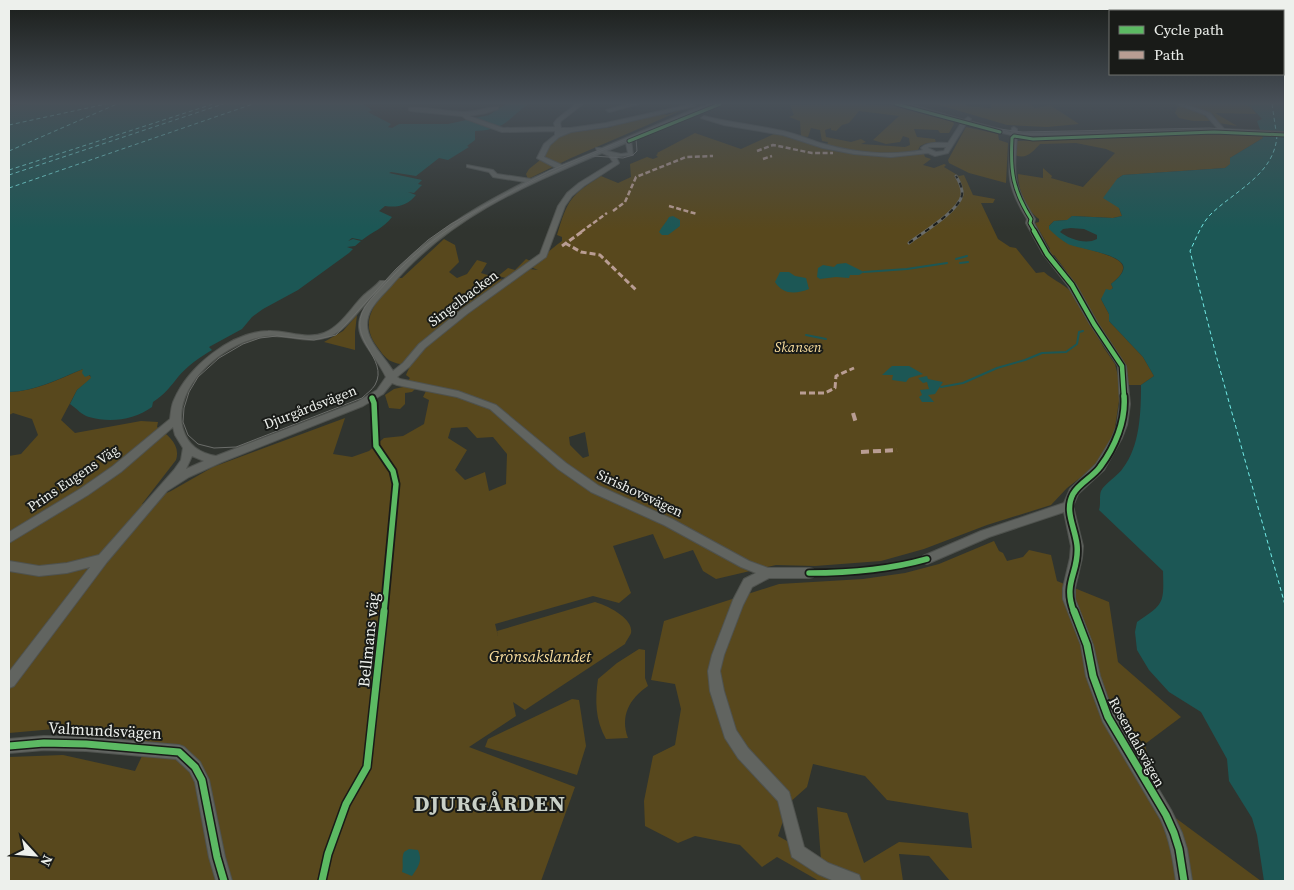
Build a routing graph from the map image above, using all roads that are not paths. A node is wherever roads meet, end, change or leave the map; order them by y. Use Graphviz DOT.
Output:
graph roads {
  1 [pos="545,146"];
  2 [pos="611,146"];
  3 [pos="614,146"];
  4 [pos="630,146"];
  5 [pos="822,146"];
  6 [pos="926,146"];
  7 [pos="1013,146"];
  8 [pos="601,150"];
  9 [pos="611,155"];
  10 [pos="469,166"];
  11 [pos="560,167"];
  12 [pos="531,182"];
  13 [pos="391,377"];
  14 [pos="174,421"];
  15 [pos="188,449"];
  16 [pos="218,459"];
  17 [pos="165,488"];
  18 [pos="1068,506"];
  19 [pos="9,538"];
  20 [pos="927,559"];
  21 [pos="103,560"];
  22 [pos="9,566"];
  23 [pos="768,573"];
  24 [pos="810,573"];
  25 [pos="13,672"];
  26 [pos="9,682"];
  27 [pos="9,746"];
  28 [pos="224,881"];
  29 [pos="853,881"];
  30 [pos="1184,881"];
  1 -- 11 [label="street"];
  2 -- 8 [label="street"];
  3 -- 8 [label="street"];
  4 -- 9 [label="street"];
  5 -- 6 [label="street"];
  7 -- 18 [label="street"];
  8 -- 9 [label="street"];
  8 -- 11 [label="street"];
  9 -- 13 [label="street, Singelbacken"];
  10 -- 12 [label="street"];
  11 -- 12 [label="street"];
  11 -- 12 [label="street"];
  12 -- 13 [label="street"];
  12 -- 14 [label="street"];
  13 -- 16 [label="street, Djurgårdsvägen"];
  13 -- 23 [label="street, Sirishovsvägen"];
  14 -- 15 [label="street"];
  14 -- 19 [label="street, Prins Eugens Väg"];
  15 -- 16 [label="street"];
  15 -- 17 [label="street, Djurgårdsvägen"];
  16 -- 17 [label="street, Djurgårdsvägen"];
  17 -- 21 [label="street, Djurgårdsvägen"];
  18 -- 20 [label="street"];
  18 -- 30 [label="street, Rosendalsvägen"];
  21 -- 22 [label="street"];
  21 -- 25 [label="street, Djurgårdsvägen"];
  23 -- 24 [label="street, Sirishovsvägen"];
  23 -- 29 [label="street"];
  25 -- 26 [label="street, Djurgårdsvägen"];
  27 -- 28 [label="street, Valmundsvägen"];
}
